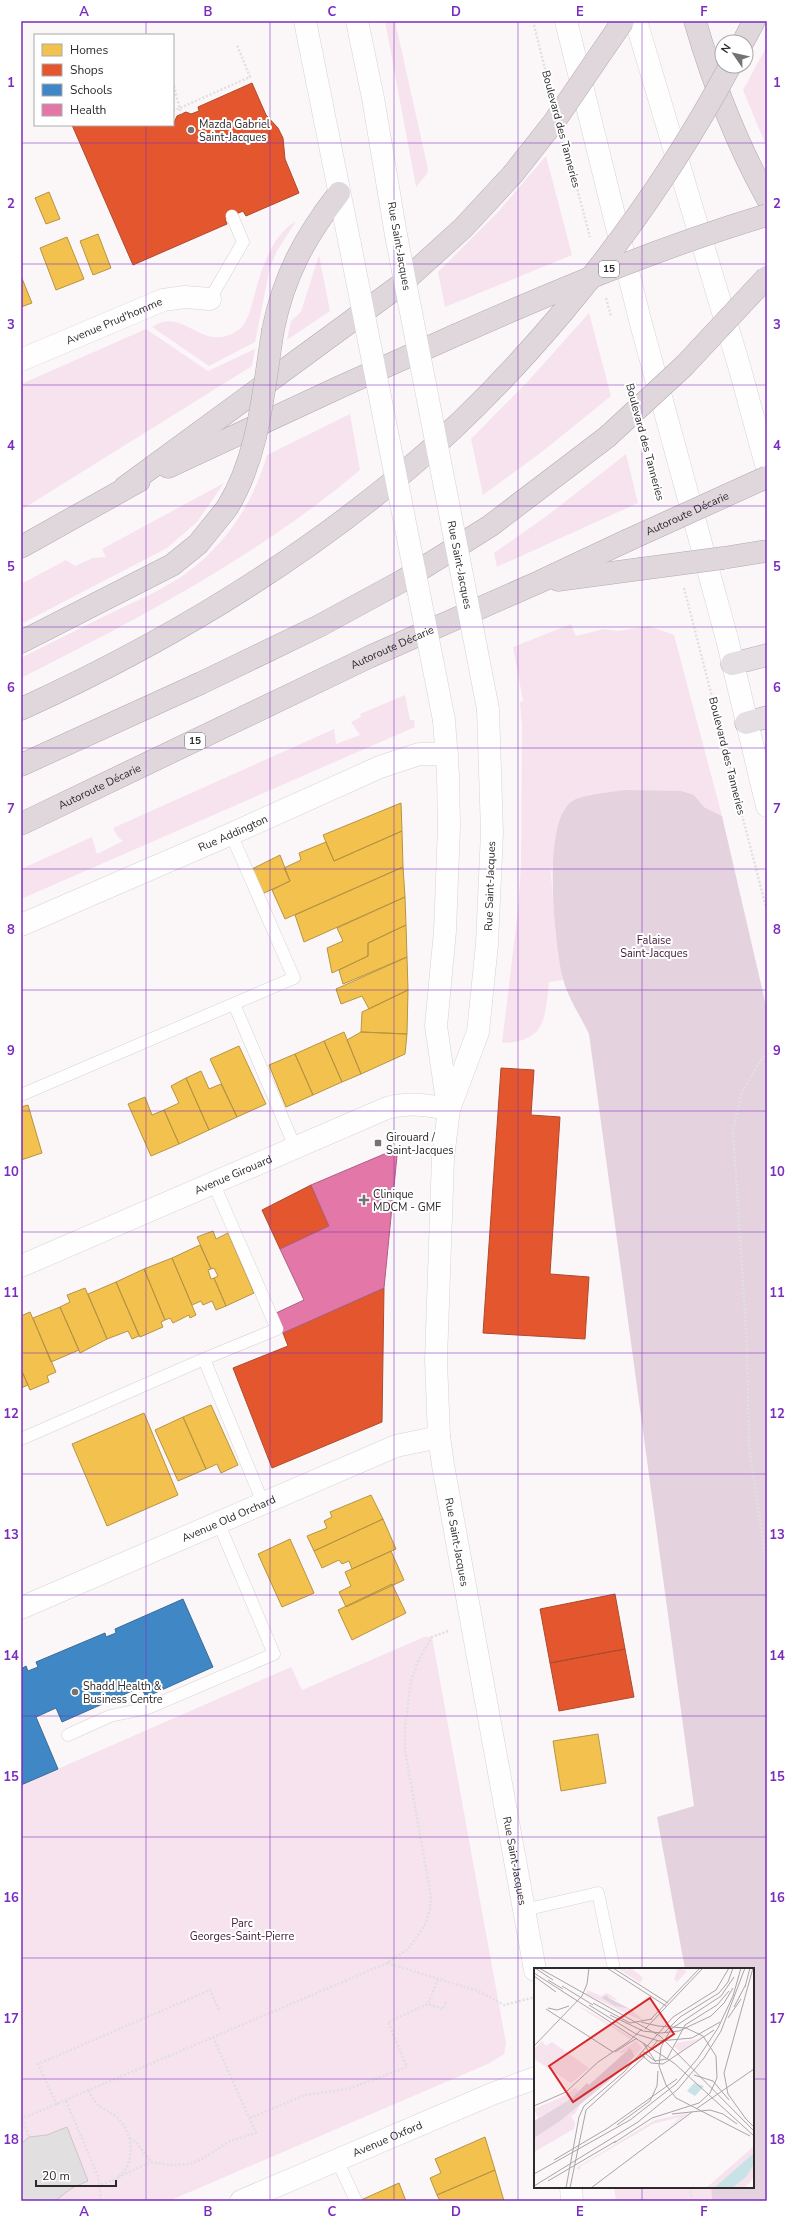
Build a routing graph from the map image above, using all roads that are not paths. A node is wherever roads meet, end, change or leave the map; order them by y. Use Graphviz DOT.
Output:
graph roads {
  1 [pos="304,21"];
  2 [pos="357,21"];
  3 [pos="566,21"];
  4 [pos="623,21"];
  5 [pos="636,21"];
  6 [pos="696,21"];
  7 [pos="754,21"];
  8 [pos="747,34"];
  9 [pos="725,74"];
  10 [pos="339,193"];
  11 [pos="767,198"];
  12 [pos="767,215"];
  13 [pos="232,216"];
  14 [pos="767,277"];
  15 [pos="210,299"];
  16 [pos="21,360"];
  17 [pos="767,468"];
  18 [pos="767,477"];
  19 [pos="125,487"];
  20 [pos="21,547"];
  21 [pos="767,551"];
  22 [pos="539,582"];
  23 [pos="21,642"];
  24 [pos="767,655"];
  25 [pos="732,664"];
  26 [pos="21,709"];
  27 [pos="757,720"];
  28 [pos="447,754"];
  29 [pos="21,765"];
  30 [pos="767,806"];
  31 [pos="21,824"];
  32 [pos="231,834"];
  33 [pos="21,925"];
  34 [pos="234,1004"];
  35 [pos="21,1095"];
  36 [pos="449,1109"];
  37 [pos="295,1148"];
  38 [pos="213,1182"];
  39 [pos="21,1266"];
  40 [pos="204,1359"];
  41 [pos="439,1437"];
  42 [pos="21,1439"];
  43 [pos="263,1503"];
  44 [pos="218,1522"];
  45 [pos="21,1608"];
  46 [pos="68,1735"];
  47 [pos="524,1910"];
  48 [pos="535,1968"];
  49 [pos="614,1968"];
  50 [pos="534,2078"];
  51 [pos="336,2160"];
  52 [pos="571,2188"];
  53 [pos="241,2201"];
  54 [pos="356,2201"];
  55 [pos="572,2201"];
  1 -- 10 [label="main road, Rue Saint-Jacques"];
  2 -- 36 [label="main road, Rue Saint-Jacques, bridge"];
  3 -- 25 [label="main road"];
  4 -- 19 [label="highway, bridge"];
  5 -- 17 [label="main road"];
  6 -- 11 [label="highway"];
  7 -- 8 [label="highway"];
  9 -- 26 [label="highway, bridge"];
  10 -- 23 [label="highway, bridge"];
  10 -- 28 [label="main road, Rue Saint-Jacques, bridge"];
  12 -- 19 [label="highway, 15, bridge"];
  13 -- 15 [label="lane"];
  14 -- 29 [label="highway, bridge"];
  15 -- 16 [label="main road, Avenue Prud'homme"];
  18 -- 22 [label="highway, Autoroute Décarie / 15, bridge"];
  19 -- 20 [label="highway, 15"];
  21 -- 22 [label="highway, bridge"];
  22 -- 31 [label="highway, Autoroute Décarie / 15"];
  24 -- 25 [label="highway"];
  25 -- 27 [label="main road"];
  27 -- 30 [label="main road"];
  28 -- 32 [label="main road, Rue Addington"];
  28 -- 36 [label="main road, Rue Saint-Jacques"];
  32 -- 33 [label="main road, Rue Addington"];
  32 -- 34 [label="lane"];
  34 -- 35 [label="lane"];
  34 -- 37 [label="lane"];
  36 -- 37 [label="main road, Avenue Girouard"];
  36 -- 41 [label="main road, Rue Saint-Jacques"];
  37 -- 38 [label="main road, Avenue Girouard"];
  38 -- 39 [label="main road, Avenue Girouard"];
  38 -- 40 [label="lane"];
  40 -- 42 [label="lane"];
  40 -- 43 [label="lane"];
  41 -- 43 [label="main road, Avenue Old Orchard"];
  41 -- 47 [label="main road, Rue Saint-Jacques"];
  43 -- 44 [label="main road, Avenue Old Orchard"];
  44 -- 45 [label="main road, Avenue Old Orchard"];
  44 -- 46 [label="lane"];
  47 -- 48 [label="main road, Rue Saint-Jacques"];
  47 -- 49 [label="lane"];
  50 -- 51 [label="main road, Avenue Oxford"];
  51 -- 53 [label="main road, Avenue Oxford"];
  51 -- 54 [label="lane"];
  52 -- 55 [label="main road"];
}
